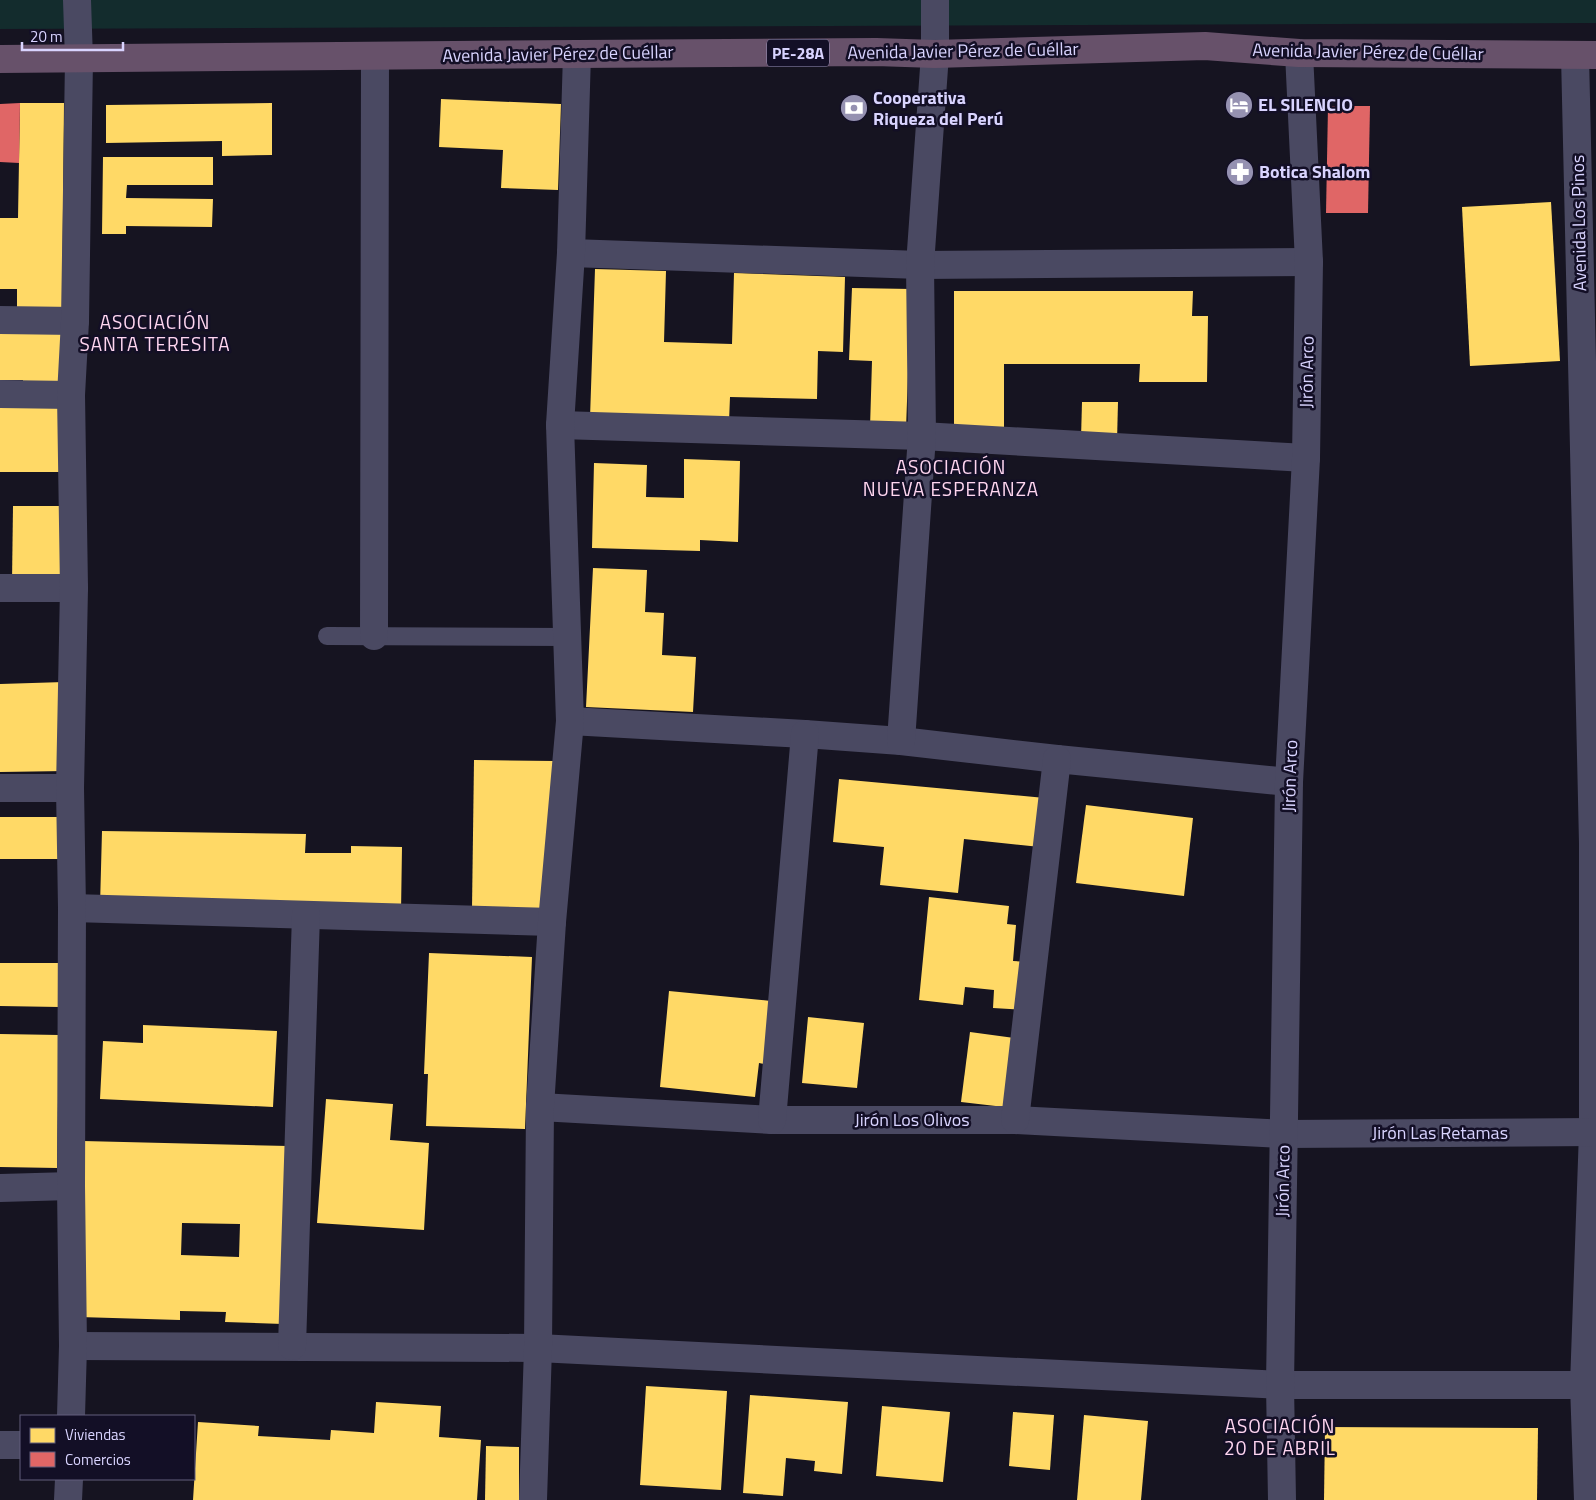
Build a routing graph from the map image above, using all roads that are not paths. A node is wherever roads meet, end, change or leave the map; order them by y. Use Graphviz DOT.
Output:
graph roads {
  1 [pos="77,0"];
  2 [pos="934,0"];
  3 [pos="1299,53"];
  4 [pos="577,54"];
  5 [pos="934,54"];
  6 [pos="1586,55"];
  7 [pos="375,56"];
  8 [pos="80,58"];
  9 [pos="0,59"];
  10 [pos="571,253"];
  11 [pos="1309,262"];
  12 [pos="920,265"];
  13 [pos="0,320"];
  14 [pos="75,321"];
  15 [pos="0,394"];
  16 [pos="71,395"];
  17 [pos="560,425"];
  18 [pos="922,436"];
  19 [pos="1306,458"];
  20 [pos="0,588"];
  21 [pos="74,588"];
  22 [pos="327,636"];
  23 [pos="374,636"];
  24 [pos="567,637"];
  25 [pos="570,721"];
  26 [pos="805,734"];
  27 [pos="901,741"];
  28 [pos="1057,759"];
  29 [pos="1289,782"];
  30 [pos="0,788"];
  31 [pos="70,788"];
  32 [pos="1595,843"];
  33 [pos="72,908"];
  34 [pos="306,915"];
  35 [pos="552,922"];
  36 [pos="540,1107"];
  37 [pos="772,1120"];
  38 [pos="1015,1120"];
  39 [pos="1595,1132"];
  40 [pos="1284,1134"];
  41 [pos="71,1186"];
  42 [pos="0,1188"];
  43 [pos="74,1346"];
  44 [pos="292,1346"];
  45 [pos="538,1348"];
  46 [pos="1280,1385"];
  47 [pos="1590,1385"];
  48 [pos="71,1415"];
  49 [pos="0,1445"];
  50 [pos="20,1445"];
  51 [pos="69,1480"];
  52 [pos="68,1500"];
  53 [pos="533,1500"];
  54 [pos="1282,1500"];
  55 [pos="1588,1500"];
  1 -- 8 [label="street"];
  2 -- 5 [label="street"];
  3 -- 5 [label="highway, Avenida Javier Pérez de Cuéllar / PE-28A"];
  3 -- 6 [label="highway, Avenida Javier Pérez de Cuéllar / PE-28A"];
  3 -- 11 [label="street, Jirón Arco"];
  4 -- 5 [label="highway, Avenida Javier Pérez de Cuéllar / PE-28A"];
  4 -- 7 [label="highway, Avenida Javier Pérez de Cuéllar / PE-28A"];
  4 -- 10 [label="street"];
  5 -- 12 [label="street"];
  6 -- 32 [label="street, Avenida Los Pinos"];
  7 -- 8 [label="highway, Avenida Javier Pérez de Cuéllar / PE-28A"];
  7 -- 23 [label="street"];
  8 -- 9 [label="highway, Avenida Javier Pérez de Cuéllar / PE-28A"];
  8 -- 14 [label="street"];
  10 -- 12 [label="street"];
  10 -- 17 [label="street"];
  11 -- 12 [label="street"];
  11 -- 19 [label="street, Jirón Arco"];
  12 -- 18 [label="street"];
  13 -- 14 [label="street"];
  14 -- 16 [label="street"];
  15 -- 16 [label="street"];
  16 -- 21 [label="street"];
  17 -- 18 [label="street"];
  17 -- 24 [label="street"];
  18 -- 19 [label="street"];
  18 -- 27 [label="street"];
  19 -- 29 [label="street, Jirón Arco"];
  20 -- 21 [label="street"];
  21 -- 31 [label="street"];
  22 -- 23 [label="lane"];
  23 -- 24 [label="lane"];
  24 -- 25 [label="street"];
  25 -- 26 [label="street"];
  25 -- 35 [label="street"];
  26 -- 27 [label="street"];
  26 -- 37 [label="street"];
  27 -- 28 [label="street"];
  28 -- 29 [label="street"];
  28 -- 38 [label="street"];
  29 -- 40 [label="street, Jirón Arco"];
  30 -- 31 [label="street"];
  31 -- 33 [label="street"];
  32 -- 39 [label="street, Avenida Los Pinos"];
  33 -- 34 [label="street"];
  33 -- 41 [label="street"];
  34 -- 35 [label="street"];
  34 -- 44 [label="street"];
  35 -- 36 [label="street"];
  36 -- 37 [label="street, Jirón Los Olivos"];
  36 -- 45 [label="street"];
  37 -- 38 [label="street, Jirón Los Olivos"];
  38 -- 40 [label="street, Jirón Los Olivos"];
  39 -- 40 [label="street, Jirón Las Retamas"];
  39 -- 47 [label="street, Avenida Los Pinos"];
  40 -- 46 [label="street, Jirón Arco"];
  41 -- 42 [label="street"];
  41 -- 43 [label="street"];
  43 -- 44 [label="street"];
  43 -- 48 [label="street"];
  44 -- 45 [label="street"];
  45 -- 46 [label="street"];
  45 -- 53 [label="street"];
  46 -- 47 [label="street"];
  46 -- 54 [label="street, Jirón Arco"];
  47 -- 55 [label="street, Avenida Los Pinos"];
  49 -- 50 [label="street"];
  51 -- 52 [label="street"];
}
